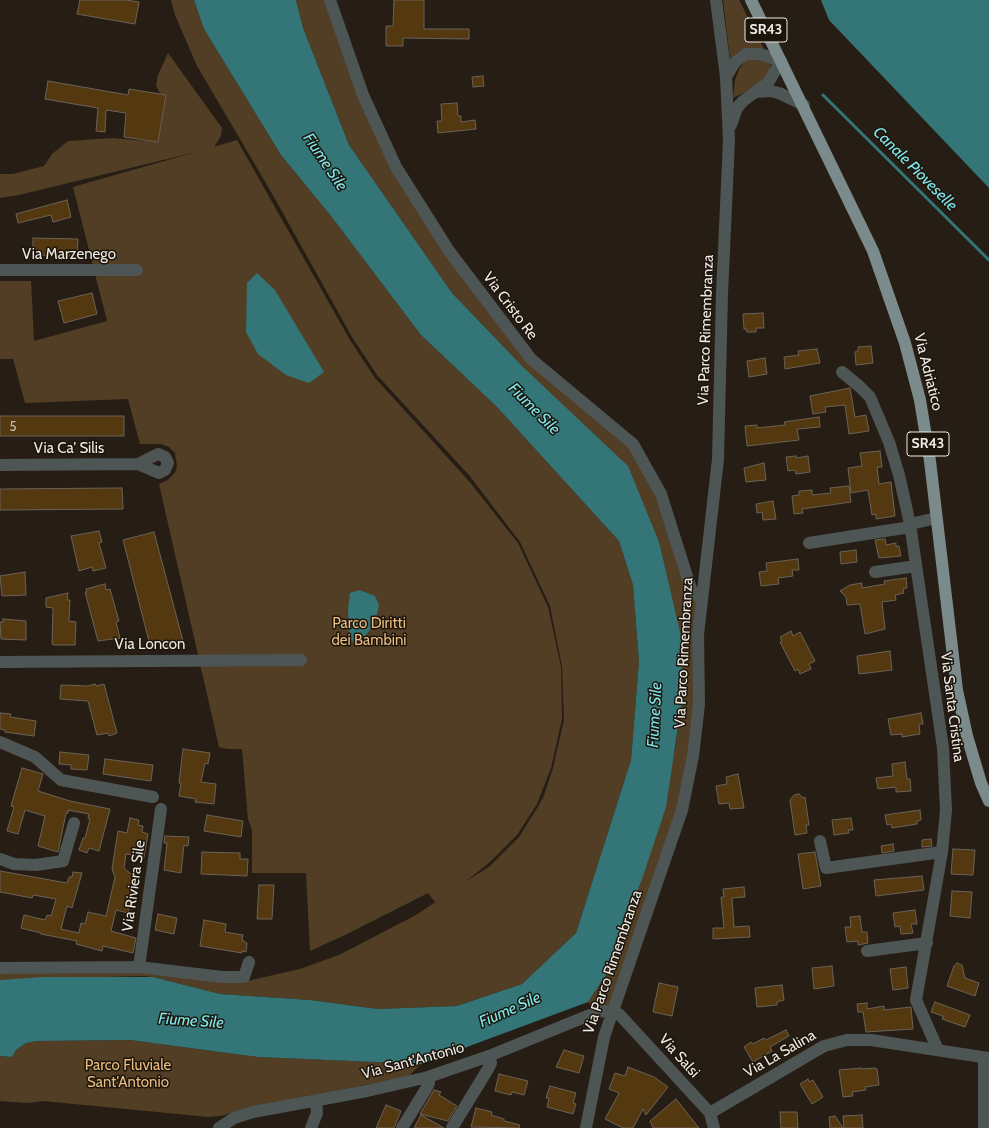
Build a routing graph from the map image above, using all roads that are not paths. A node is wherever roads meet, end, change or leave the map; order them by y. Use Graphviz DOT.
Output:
graph roads {
  1 [pos="330,0"];
  2 [pos="716,0"];
  3 [pos="751,0"];
  4 [pos="781,61"];
  5 [pos="726,77"];
  6 [pos="757,92"];
  7 [pos="804,105"];
  8 [pos="729,140"];
  9 [pos="0,270"];
  10 [pos="137,270"];
  11 [pos="842,372"];
  12 [pos="138,464"];
  13 [pos="0,465"];
  14 [pos="936,518"];
  15 [pos="910,524"];
  16 [pos="808,543"];
  17 [pos="916,566"];
  18 [pos="875,572"];
  19 [pos="702,597"];
  20 [pos="301,660"];
  21 [pos="0,662"];
  22 [pos="0,742"];
  23 [pos="153,797"];
  24 [pos="989,802"];
  25 [pos="160,809"];
  26 [pos="74,823"];
  27 [pos="820,841"];
  28 [pos="942,852"];
  29 [pos="0,859"];
  30 [pos="927,944"];
  31 [pos="867,951"];
  32 [pos="249,962"];
  33 [pos="139,967"];
  34 [pos="0,968"];
  35 [pos="613,1012"];
  36 [pos="938,1050"];
  37 [pos="489,1056"];
  38 [pos="987,1058"];
  39 [pos="428,1077"];
  40 [pos="316,1100"];
  41 [pos="710,1113"];
  42 [pos="219,1128"];
  43 [pos="311,1128"];
  44 [pos="402,1128"];
  45 [pos="452,1128"];
  46 [pos="586,1128"];
  47 [pos="714,1128"];
  48 [pos="984,1128"];
  1 -- 19 [label="street, Via Cristo Re"];
  2 -- 5 [label="street, Via Parco Rimembranza"];
  3 -- 4 [label="main road, Via Adriatico / SR43"];
  4 -- 5 [label="street"];
  4 -- 6 [label="street, Via Parco Rimembranza"];
  4 -- 7 [label="main road, Via Adriatico / SR43"];
  5 -- 8 [label="street, Via Parco Rimembranza"];
  6 -- 7 [label="street"];
  6 -- 8 [label="street, Via Parco Rimembranza"];
  7 -- 14 [label="main road, Via Adriatico / SR43"];
  8 -- 19 [label="street, Via Parco Rimembranza"];
  9 -- 10 [label="street, Via Marzenego"];
  11 -- 15 [label="street, Via Santa Cristina"];
  12 -- 13 [label="street, Via Ca' Silis"];
  14 -- 15 [label="street"];
  14 -- 24 [label="main road, Via Adriatico / SR43"];
  15 -- 16 [label="street"];
  15 -- 17 [label="street, Via Santa Cristina"];
  17 -- 18 [label="street"];
  17 -- 28 [label="street, Via Santa Cristina"];
  19 -- 35 [label="street, Via Parco Rimembranza"];
  20 -- 21 [label="street, Via Loncon"];
  22 -- 23 [label="street"];
  25 -- 33 [label="street, Via Riviera Sile"];
  26 -- 29 [label="street"];
  27 -- 28 [label="street"];
  28 -- 30 [label="street, Via Santa Cristina"];
  30 -- 31 [label="street"];
  30 -- 36 [label="street, Via Santa Cristina"];
  32 -- 33 [label="street"];
  33 -- 34 [label="street"];
  35 -- 37 [label="street, Via Sant'Antonio"];
  35 -- 41 [label="street, Via Salsi"];
  35 -- 46 [label="street, Via Parco Rimembranza"];
  36 -- 38 [label="street, Via La Salina"];
  36 -- 41 [label="street, Via La Salina"];
  37 -- 39 [label="street, Via Sant'Antonio"];
  37 -- 45 [label="street"];
  38 -- 48 [label="street"];
  39 -- 40 [label="street, Via Sant'Antonio"];
  39 -- 44 [label="street"];
  40 -- 42 [label="street, Via Sant'Antonio"];
  40 -- 43 [label="street"];
  41 -- 47 [label="street, Via Salsi"];
}
